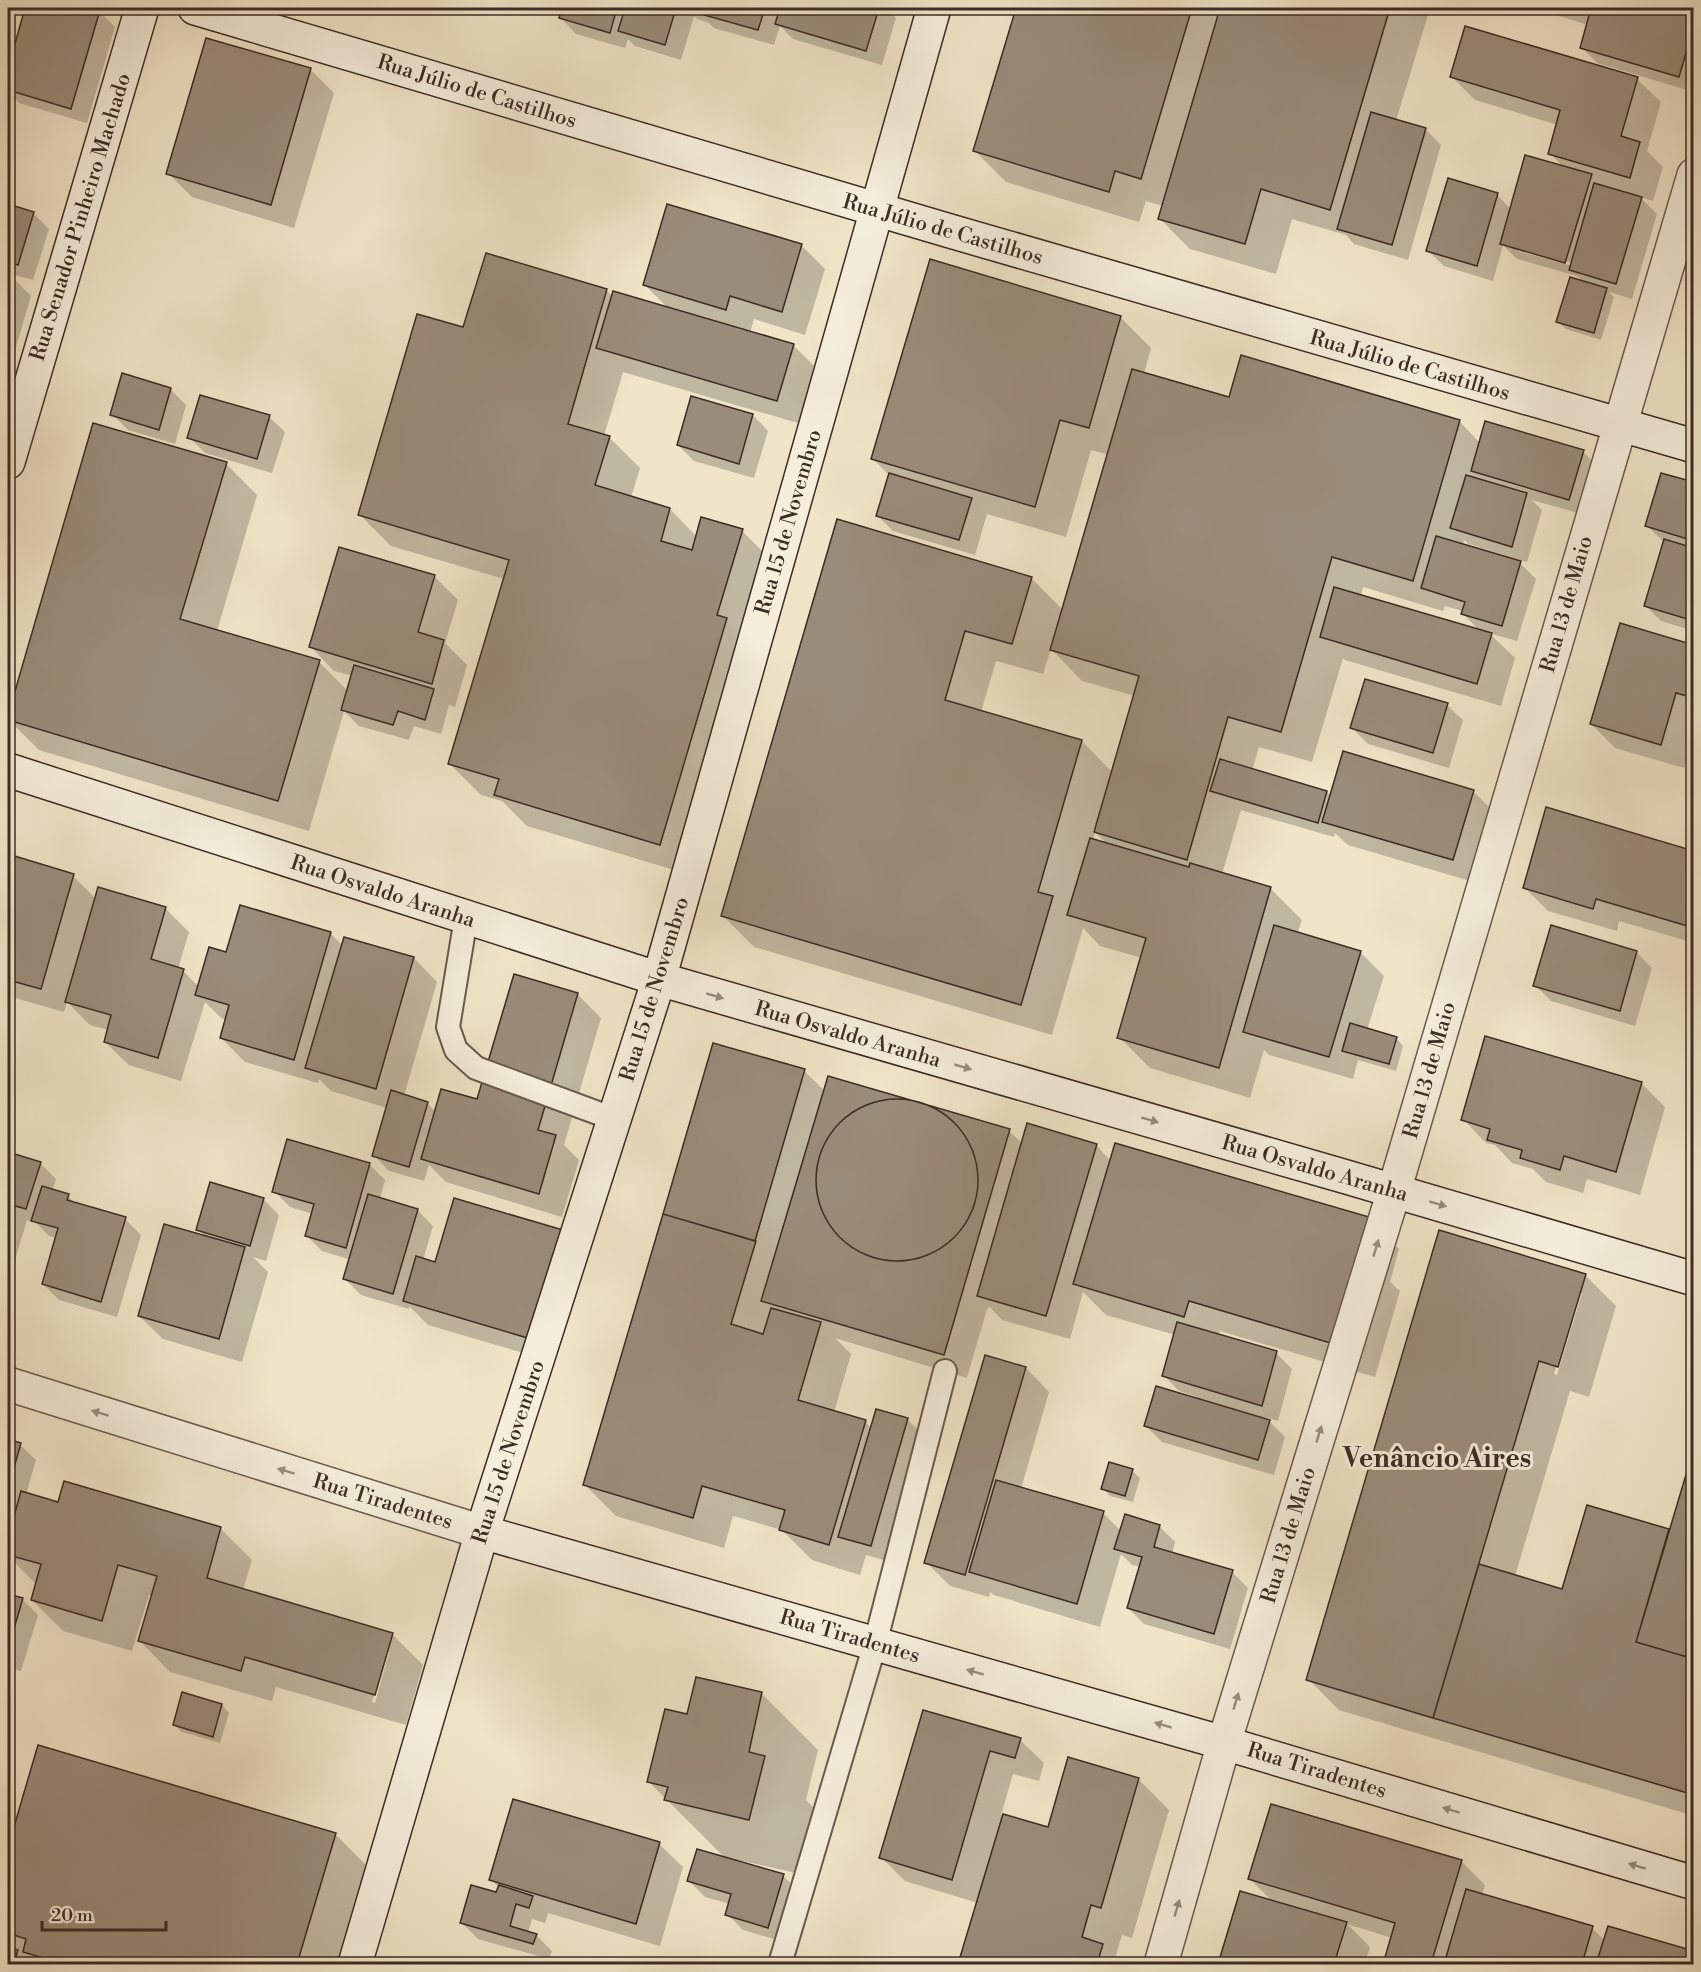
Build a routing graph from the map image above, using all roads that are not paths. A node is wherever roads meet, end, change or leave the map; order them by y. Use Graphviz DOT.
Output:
graph roads {
  1 [pos="142,8"];
  2 [pos="195,8"];
  3 [pos="934,8"];
  4 [pos="1694,175"];
  5 [pos="875,209"];
  6 [pos="1618,425"];
  7 [pos="1694,446"];
  8 [pos="8,462"];
  9 [pos="8,770"];
  10 [pos="466,918"];
  11 [pos="658,980"];
  12 [pos="614,1119"];
  13 [pos="1394,1191"];
  14 [pos="1694,1279"];
  15 [pos="945,1371"];
  16 [pos="8,1384"];
  17 [pos="482,1532"];
  18 [pos="875,1644"];
  19 [pos="1224,1743"];
  20 [pos="1694,1882"];
  21 [pos="355,1965"];
  22 [pos="780,1965"];
  23 [pos="1161,1965"];
  1 -- 8 [label="street, Rua Senador Pinheiro Machado"];
  2 -- 5 [label="street, Rua Júlio de Castilhos"];
  3 -- 5 [label="street, Rua 15 de Novembro"];
  4 -- 6 [label="street, Rua 13 de Maio"];
  5 -- 6 [label="street, Rua Júlio de Castilhos"];
  5 -- 11 [label="street, Rua 15 de Novembro"];
  6 -- 7 [label="street, Rua Júlio de Castilhos"];
  6 -- 13 [label="street, Rua 13 de Maio"];
  9 -- 10 [label="street, Rua Osvaldo Aranha"];
  10 -- 11 [label="street, Rua Osvaldo Aranha"];
  10 -- 12 [label="lane"];
  11 -- 12 [label="street, Rua 15 de Novembro"];
  11 -- 13 [label="street, Rua Osvaldo Aranha, one-way"];
  12 -- 17 [label="street, Rua 15 de Novembro"];
  13 -- 14 [label="street, Rua Osvaldo Aranha, one-way"];
  19 -- 13 [label="street, Rua 13 de Maio, one-way"];
  15 -- 18 [label="lane"];
  17 -- 16 [label="street, Rua Tiradentes, one-way"];
  17 -- 18 [label="street, Rua Tiradentes"];
  17 -- 21 [label="street, Rua 15 de Novembro"];
  19 -- 18 [label="street, Rua Tiradentes, one-way"];
  18 -- 22 [label="lane"];
  20 -- 19 [label="street, Rua Tiradentes, one-way"];
  23 -- 19 [label="street, Rua 13 de Maio, one-way"];
}
